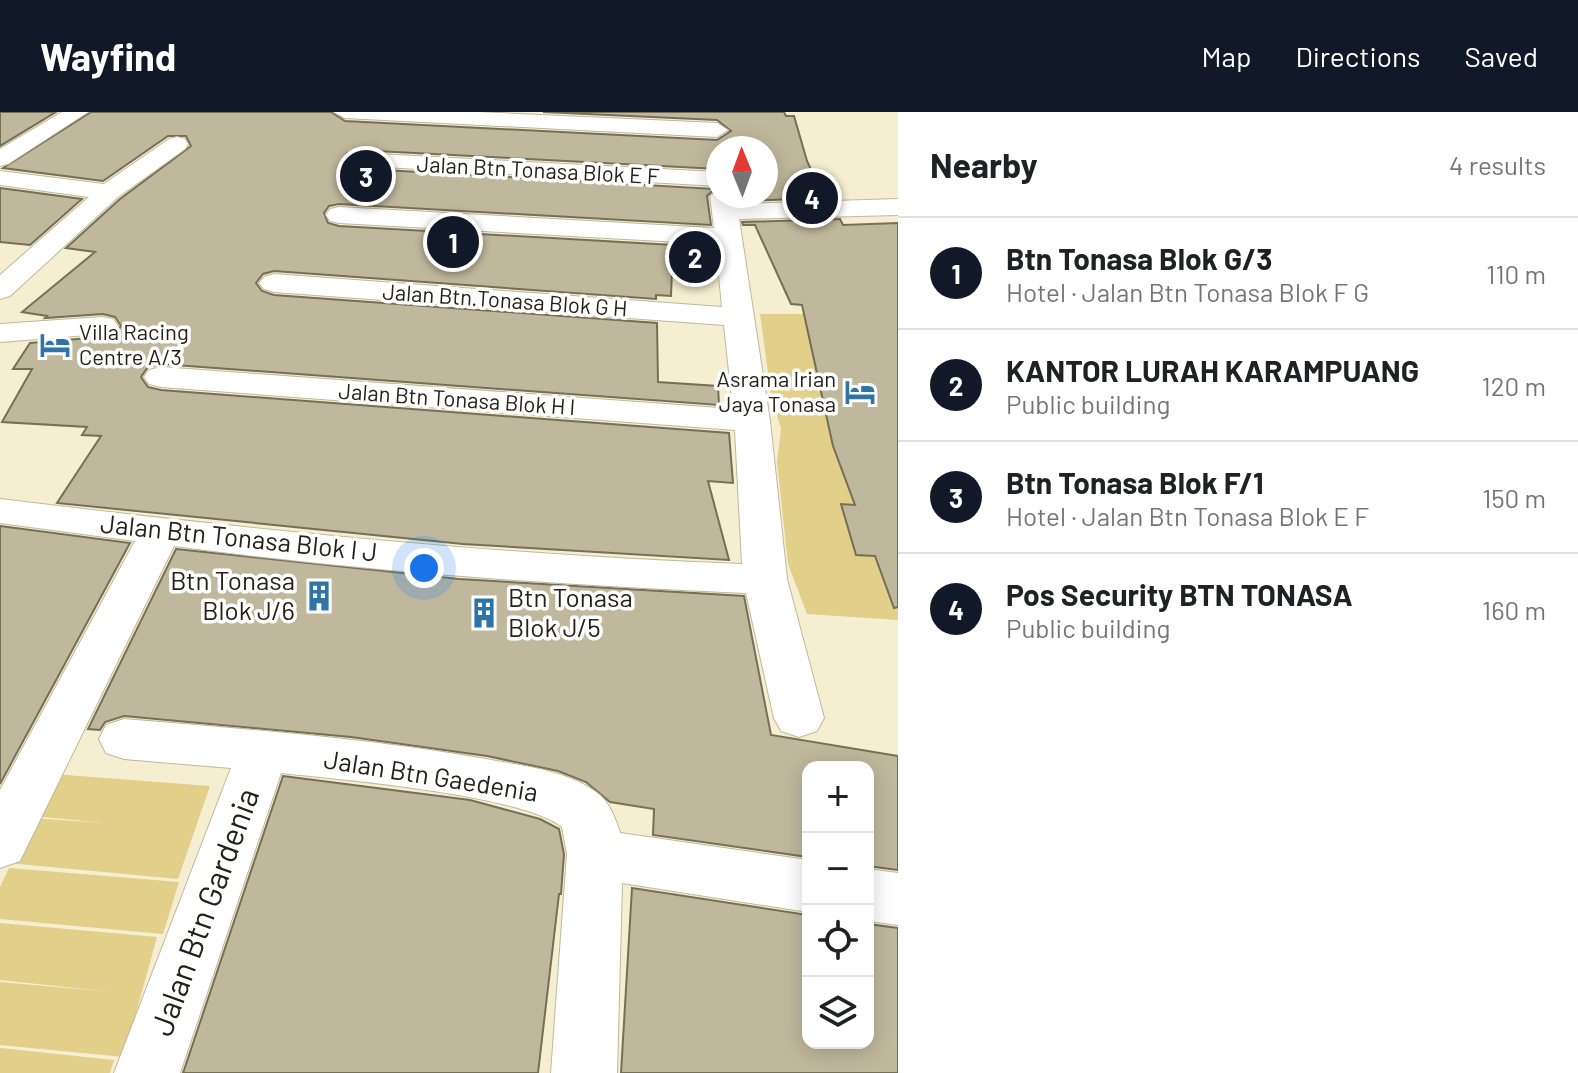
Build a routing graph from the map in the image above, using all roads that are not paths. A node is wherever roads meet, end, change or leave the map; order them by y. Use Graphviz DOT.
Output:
graph roads {
  1 [pos="77,112"];
  2 [pos="345,112"];
  3 [pos="716,121"];
  4 [pos="177,144"];
  5 [pos="0,159"];
  6 [pos="357,160"];
  7 [pos="0,178"];
  8 [pos="706,178"];
  9 [pos="109,192"];
  10 [pos="898,207"];
  11 [pos="339,215"];
  12 [pos="725,215"];
  13 [pos="274,283"];
  14 [pos="0,290"];
  15 [pos="737,317"];
  16 [pos="102,326"];
  17 [pos="0,333"];
  18 [pos="0,362"];
  19 [pos="161,377"];
  20 [pos="752,421"];
  21 [pos="0,511"];
  22 [pos="161,530"];
  23 [pos="765,579"];
  24 [pos="799,718"];
  25 [pos="124,739"];
  26 [pos="263,751"];
  27 [pos="593,838"];
  28 [pos="0,844"];
  29 [pos="802,885"];
  30 [pos="874,896"];
  31 [pos="898,899"];
  32 [pos="147,1073"];
  33 [pos="584,1073"];
  1 -- 5 [label="street"];
  2 -- 3 [label="street"];
  4 -- 9 [label="street"];
  6 -- 8 [label="street, Jalan Btn Tonasa Blok E F"];
  7 -- 9 [label="street"];
  9 -- 14 [label="street"];
  10 -- 12 [label="street"];
  11 -- 12 [label="street"];
  12 -- 15 [label="street"];
  13 -- 15 [label="street, Jalan Btn.Tonasa Blok G H"];
  15 -- 20 [label="street"];
  16 -- 17 [label="street"];
  17 -- 18 [label="street"];
  19 -- 20 [label="street, Jalan Btn Tonasa Blok H I"];
  20 -- 23 [label="street"];
  21 -- 22 [label="street, Jalan Btn Tonasa Blok I J"];
  22 -- 23 [label="street, Jalan Btn Tonasa Blok I J"];
  22 -- 28 [label="street"];
  23 -- 24 [label="street"];
  25 -- 26 [label="street, Jalan Btn Gaedenia"];
  26 -- 27 [label="street, Jalan Btn Gaedenia"];
  26 -- 32 [label="street, Jalan Btn Gardenia"];
  27 -- 29 [label="street, Jalan Btn Gaedenia"];
  27 -- 33 [label="street"];
  30 -- 31 [label="street"];
}
